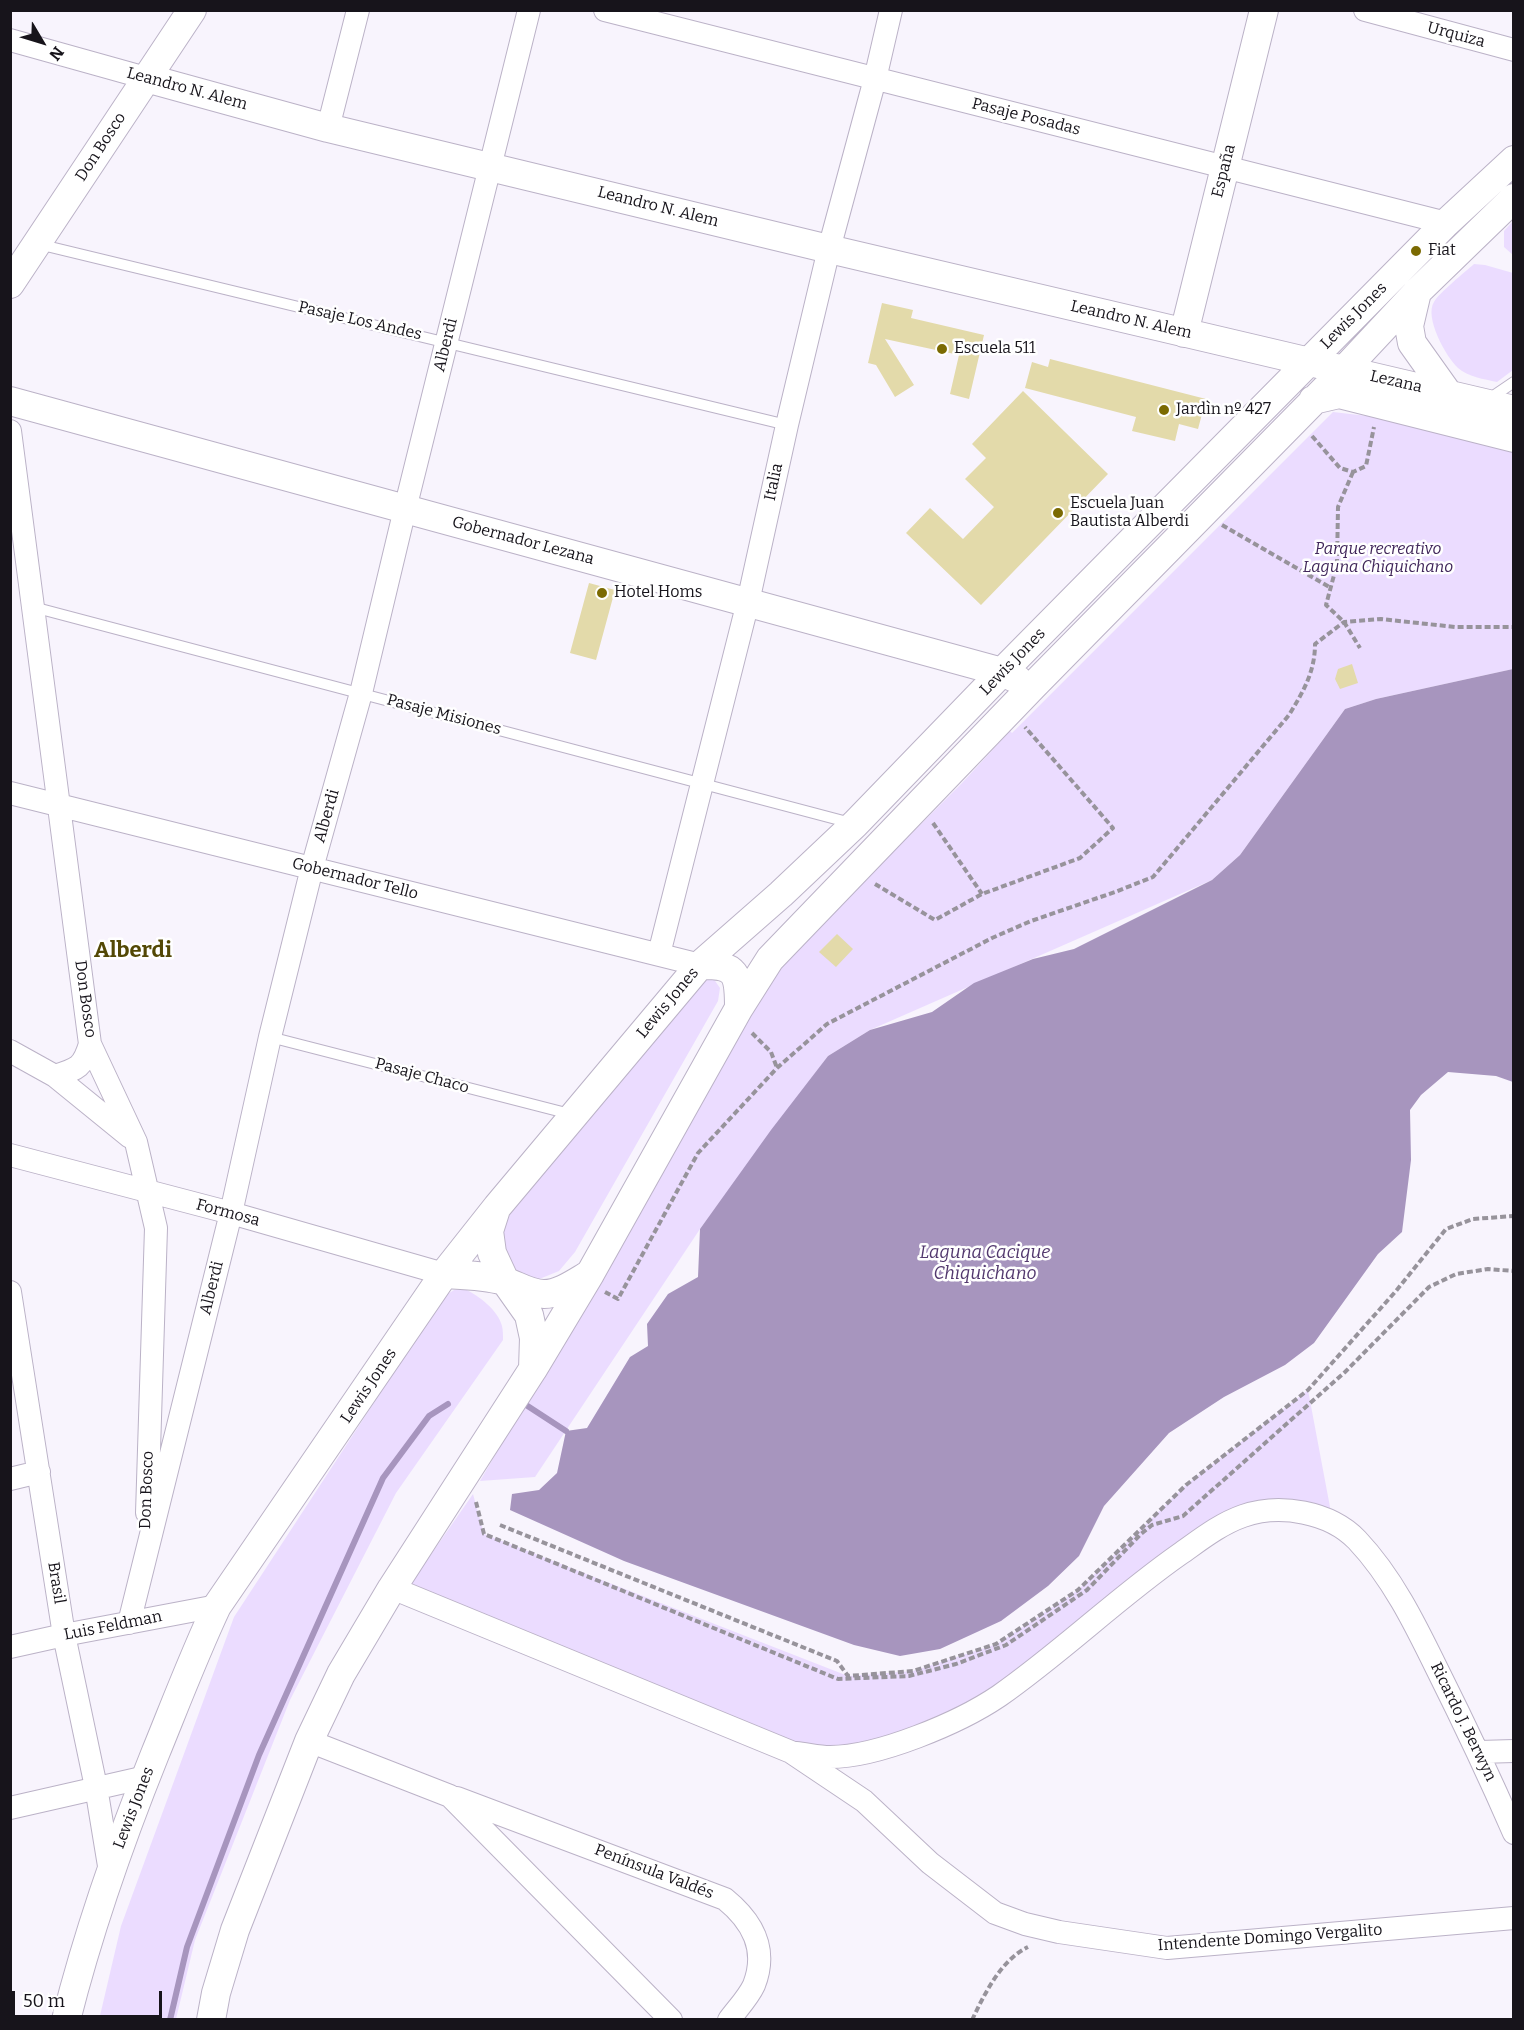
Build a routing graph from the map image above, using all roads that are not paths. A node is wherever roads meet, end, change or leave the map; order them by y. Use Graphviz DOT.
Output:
graph roads {
  1 [pos="192,10"];
  2 [pos="358,10"];
  3 [pos="529,10"];
  4 [pos="605,10"];
  5 [pos="891,10"];
  6 [pos="1264,10"];
  7 [pos="1365,10"];
  8 [pos="10,40"];
  9 [pos="1514,50"];
  10 [pos="146,78"];
  11 [pos="875,79"];
  12 [pos="328,128"];
  13 [pos="1514,160"];
  14 [pos="491,167"];
  15 [pos="1225,167"];
  16 [pos="1514,198"];
  17 [pos="1446,223"];
  18 [pos="38,243"];
  19 [pos="829,249"];
  20 [pos="10,284"];
  21 [pos="1417,292"];
  22 [pos="1184,333"];
  23 [pos="446,341"];
  24 [pos="1309,362"];
  25 [pos="1344,370"];
  26 [pos="1514,382"];
  27 [pos="1449,395"];
  28 [pos="1313,400"];
  29 [pos="10,401"];
  30 [pos="1484,403"];
  31 [pos="1514,410"];
  32 [pos="787,425"];
  33 [pos="10,431"];
  34 [pos="1514,438"];
  35 [pos="405,509"];
  36 [pos="748,602"];
  37 [pos="33,607"];
  38 [pos="1002,672"];
  39 [pos="1033,686"];
  40 [pos="361,693"];
  41 [pos="703,784"];
  42 [pos="10,793"];
  43 [pos="58,804"];
  44 [pos="855,824"];
  45 [pos="312,868"];
  46 [pos="659,954"];
  47 [pos="699,965"];
  48 [pos="742,1018"];
  49 [pos="270,1037"];
  50 [pos="90,1044"];
  51 [pos="10,1051"];
  52 [pos="55,1076"];
  53 [pos="573,1115"];
  54 [pos="136,1142"];
  55 [pos="10,1155"];
  56 [pos="149,1193"];
  57 [pos="496,1207"];
  58 [pos="231,1213"];
  59 [pos="444,1275"];
  60 [pos="505,1281"];
  61 [pos="597,1283"];
  62 [pos="10,1292"];
  63 [pos="12,1317"];
  64 [pos="533,1369"];
  65 [pos="39,1472"];
  66 [pos="10,1479"];
  67 [pos="145,1559"];
  68 [pos="392,1588"];
  69 [pos="217,1606"];
  70 [pos="129,1623"];
  71 [pos="64,1635"];
  72 [pos="10,1647"];
  73 [pos="309,1741"];
  74 [pos="1514,1751"];
  75 [pos="791,1752"];
  76 [pos="1479,1752"];
  77 [pos="146,1777"];
  78 [pos="96,1787"];
  79 [pos="450,1796"];
  80 [pos="10,1808"];
  81 [pos="1514,1833"];
  82 [pos="110,1872"];
  83 [pos="1514,1918"];
  84 [pos="66,2019"];
  85 [pos="211,2019"];
  86 [pos="671,2019"];
  87 [pos="729,2019"];
  1 -- 10 [label="street, Don Bosco"];
  2 -- 12 [label="street"];
  3 -- 14 [label="street, Alberdi"];
  4 -- 11 [label="street, Pasaje Posadas"];
  5 -- 11 [label="street, Italia"];
  6 -- 15 [label="street, España"];
  7 -- 9 [label="street, Urquiza"];
  8 -- 10 [label="street, Leandro N. Alem"];
  10 -- 12 [label="street, Leandro N. Alem"];
  10 -- 18 [label="street, Don Bosco"];
  11 -- 15 [label="street, Pasaje Posadas"];
  11 -- 19 [label="street, Italia"];
  12 -- 14 [label="street, Leandro N. Alem"];
  13 -- 17 [label="street, Lewis Jones"];
  14 -- 19 [label="street, Leandro N. Alem"];
  14 -- 23 [label="street, Alberdi"];
  15 -- 17 [label="street, Pasaje Posadas"];
  15 -- 22 [label="street, España"];
  16 -- 21 [label="street, Lewis Jones"];
  17 -- 24 [label="street, Lewis Jones"];
  18 -- 20 [label="street, Don Bosco"];
  18 -- 23 [label="lane, Pasaje Los Andes"];
  19 -- 22 [label="street, Leandro N. Alem"];
  19 -- 32 [label="street, Italia"];
  21 -- 25 [label="street, Lewis Jones"];
  21 -- 27 [label="street"];
  22 -- 24 [label="street, Leandro N. Alem"];
  23 -- 32 [label="lane, Pasaje Los Andes"];
  23 -- 35 [label="street, Alberdi"];
  24 -- 25 [label="street, Lezana"];
  24 -- 38 [label="street, Lewis Jones"];
  25 -- 27 [label="street, Lezana"];
  25 -- 28 [label="street, Lewis Jones"];
  26 -- 30 [label="lane"];
  27 -- 30 [label="street, Lezana"];
  28 -- 34 [label="street"];
  28 -- 39 [label="street, Lewis Jones"];
  29 -- 35 [label="street, Gobernador Lezana"];
  30 -- 31 [label="street"];
  32 -- 36 [label="street, Italia"];
  33 -- 37 [label="street, Don Bosco"];
  35 -- 36 [label="street, Gobernador Lezana"];
  35 -- 40 [label="street, Alberdi"];
  36 -- 38 [label="street, Gobernador Lezana"];
  36 -- 41 [label="street, Italia"];
  37 -- 40 [label="lane, Pasaje Misiones"];
  37 -- 43 [label="street, Don Bosco"];
  38 -- 39 [label="street, Gobernador Lezana"];
  38 -- 44 [label="street, Lewis Jones"];
  39 -- 48 [label="street, Lewis Jones"];
  40 -- 41 [label="lane, Pasaje Misiones"];
  40 -- 45 [label="street, Alberdi"];
  41 -- 44 [label="lane, Pasaje Misiones"];
  41 -- 46 [label="street, Italia"];
  42 -- 43 [label="street, Gobernador Tello"];
  43 -- 45 [label="street, Gobernador Tello"];
  43 -- 50 [label="street, Don Bosco"];
  44 -- 47 [label="street, Lewis Jones"];
  45 -- 46 [label="street, Gobernador Tello"];
  45 -- 49 [label="street, Alberdi"];
  46 -- 47 [label="street, Gobernador Tello"];
  47 -- 48 [label="street"];
  47 -- 53 [label="street, Lewis Jones"];
  48 -- 61 [label="street, Lewis Jones"];
  49 -- 53 [label="lane, Pasaje Chaco"];
  49 -- 58 [label="street, Alberdi"];
  50 -- 52 [label="street"];
  50 -- 54 [label="street, Don Bosco"];
  51 -- 52 [label="street"];
  52 -- 54 [label="street"];
  53 -- 57 [label="street, Lewis Jones"];
  54 -- 56 [label="street, Don Bosco"];
  55 -- 56 [label="street, Formosa"];
  56 -- 58 [label="street, Formosa"];
  56 -- 67 [label="street, Don Bosco"];
  57 -- 59 [label="street, Lewis Jones"];
  57 -- 60 [label="street"];
  58 -- 59 [label="street, Formosa"];
  58 -- 67 [label="street, Alberdi"];
  59 -- 60 [label="street"];
  59 -- 69 [label="street, Lewis Jones"];
  60 -- 61 [label="street"];
  60 -- 64 [label="street"];
  61 -- 64 [label="street, Lewis Jones"];
  62 -- 63 [label="street, Brasil"];
  63 -- 65 [label="street, Brasil"];
  64 -- 68 [label="street, Lewis Jones"];
  65 -- 66 [label="street"];
  65 -- 71 [label="street, Brasil"];
  67 -- 70 [label="street, Alberdi"];
  68 -- 73 [label="street, Lewis Jones"];
  68 -- 75 [label="street"];
  69 -- 70 [label="street, Luis Feldman"];
  69 -- 77 [label="street, Lewis Jones"];
  70 -- 71 [label="street, Luis Feldman"];
  71 -- 72 [label="street, Luis Feldman"];
  71 -- 78 [label="street, Brasil"];
  73 -- 79 [label="street, Península Valdés"];
  73 -- 85 [label="street, Lewis Jones"];
  74 -- 76 [label="street"];
  75 -- 76 [label="street, Ricardo J. Berwyn"];
  75 -- 83 [label="street, Intendente Domingo Vergalito"];
  76 -- 81 [label="street, Ricardo J. Berwyn"];
  77 -- 78 [label="street"];
  77 -- 82 [label="street, Lewis Jones"];
  78 -- 80 [label="street"];
  78 -- 82 [label="street, Brasil"];
  79 -- 86 [label="street, Península Valdés"];
  79 -- 87 [label="street, Península Valdés"];
  82 -- 84 [label="street, Lewis Jones"];
}
